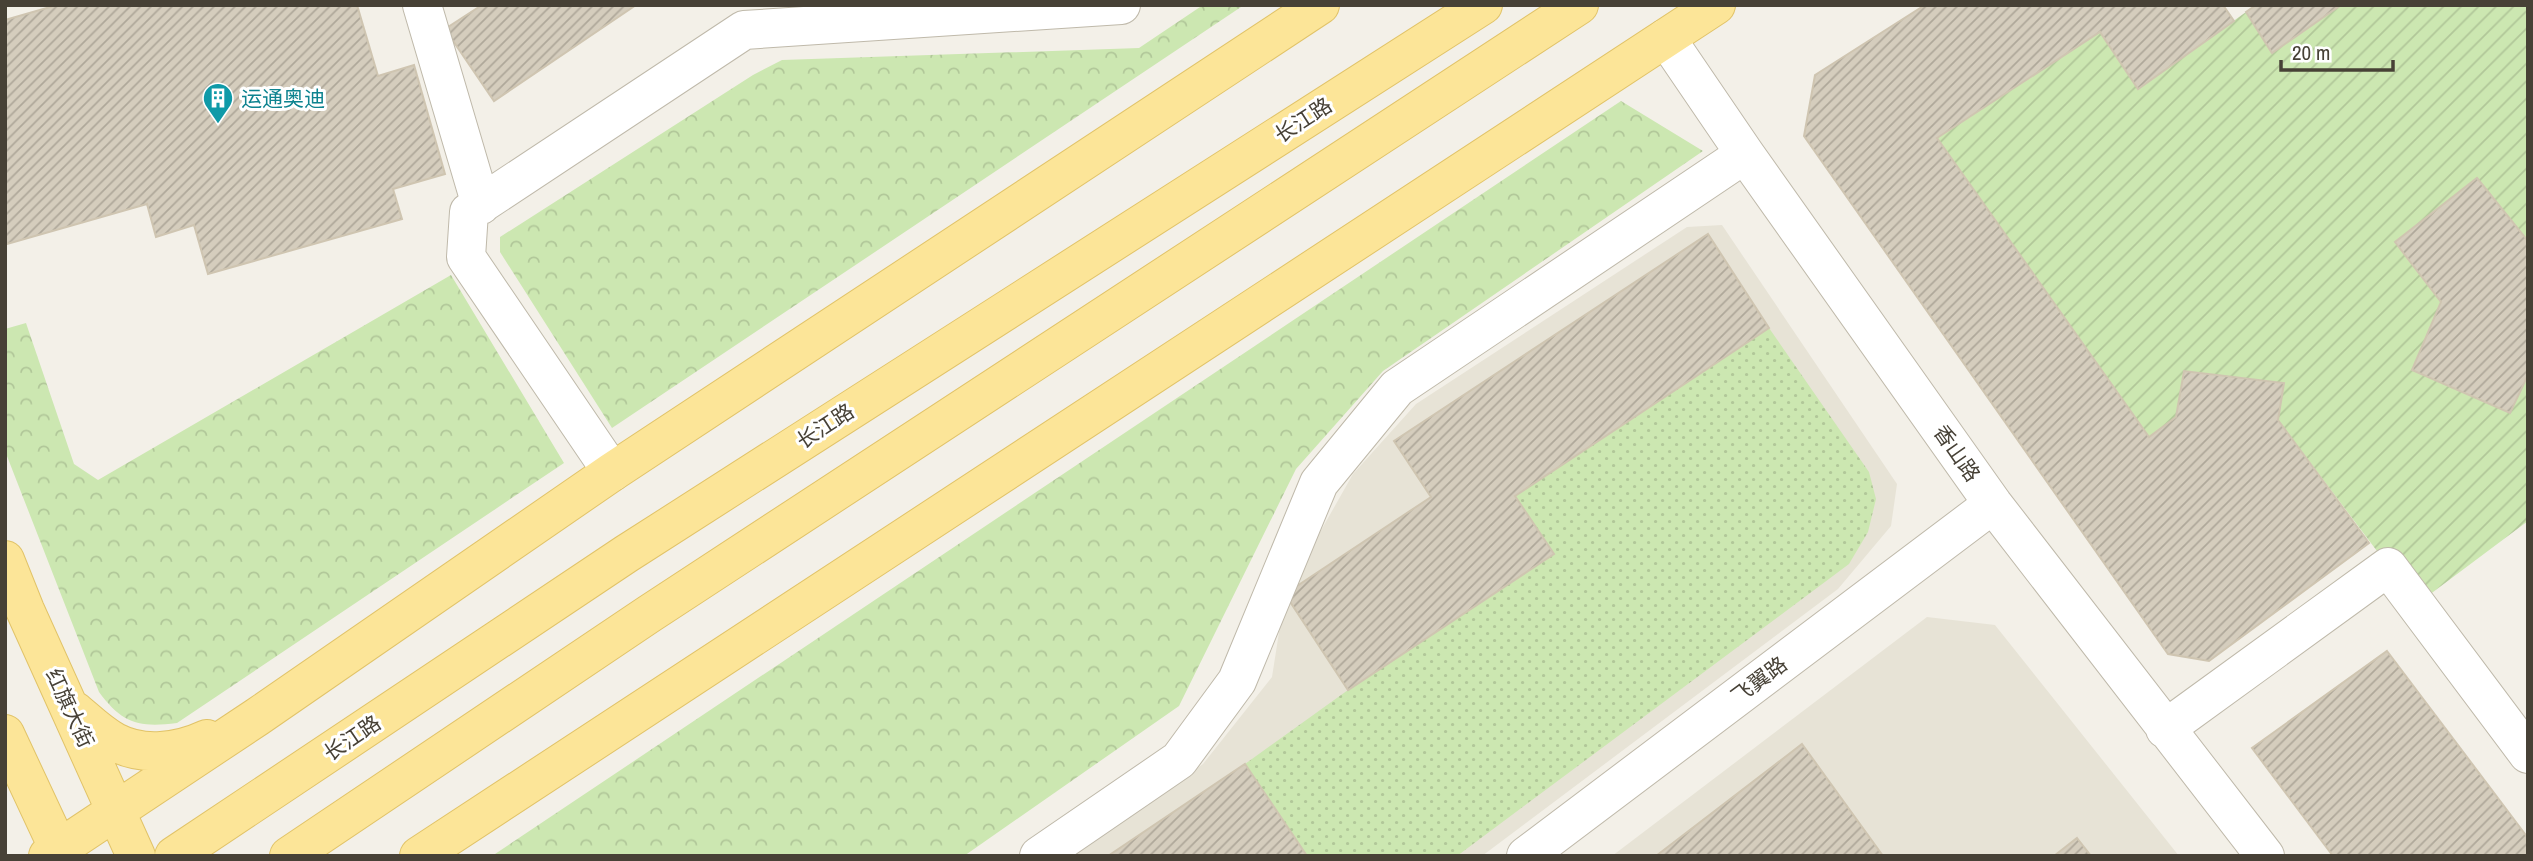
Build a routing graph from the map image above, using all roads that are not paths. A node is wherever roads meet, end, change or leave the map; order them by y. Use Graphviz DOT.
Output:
graph roads {
  1 [pos="422,5"];
  2 [pos="1121,5"];
  3 [pos="1320,5"];
  4 [pos="1483,5"];
  5 [pos="1579,5"];
  6 [pos="1716,5"];
  7 [pos="923,12"];
  8 [pos="1666,38"];
  9 [pos="1745,154"];
  10 [pos="481,205"];
  11 [pos="612,472"];
  12 [pos="1993,503"];
  13 [pos="5,560"];
  14 [pos="68,705"];
  15 [pos="257,717"];
  16 [pos="2165,729"];
  17 [pos="5,734"];
  18 [pos="2528,754"];
  19 [pos="115,810"];
  20 [pos="56,853"];
  21 [pos="136,856"];
  22 [pos="174,856"];
  23 [pos="289,856"];
  24 [pos="419,856"];
  25 [pos="1039,856"];
  26 [pos="1526,856"];
  27 [pos="2265,856"];
  1 -- 10 [label="street"];
  2 -- 7 [label="street"];
  3 -- 11 [label="main road"];
  4 -- 22 [label="main road, 长江路"];
  5 -- 23 [label="main road"];
  6 -- 8 [label="main road"];
  7 -- 10 [label="street"];
  8 -- 9 [label="street, 香山路"];
  8 -- 24 [label="main road"];
  9 -- 12 [label="street, 香山路"];
  9 -- 25 [label="street"];
  10 -- 11 [label="street"];
  11 -- 15 [label="main road"];
  12 -- 16 [label="street, 香山路"];
  12 -- 26 [label="street, 飞翼路"];
  13 -- 14 [label="main road, 红旗大街"];
  14 -- 15 [label="main road"];
  14 -- 19 [label="main road, 红旗大街"];
  15 -- 19 [label="main road"];
  16 -- 18 [label="street"];
  16 -- 27 [label="street, 香山路"];
  17 -- 20 [label="main road"];
  19 -- 20 [label="main road"];
  19 -- 21 [label="main road, 红旗大街"];
}
